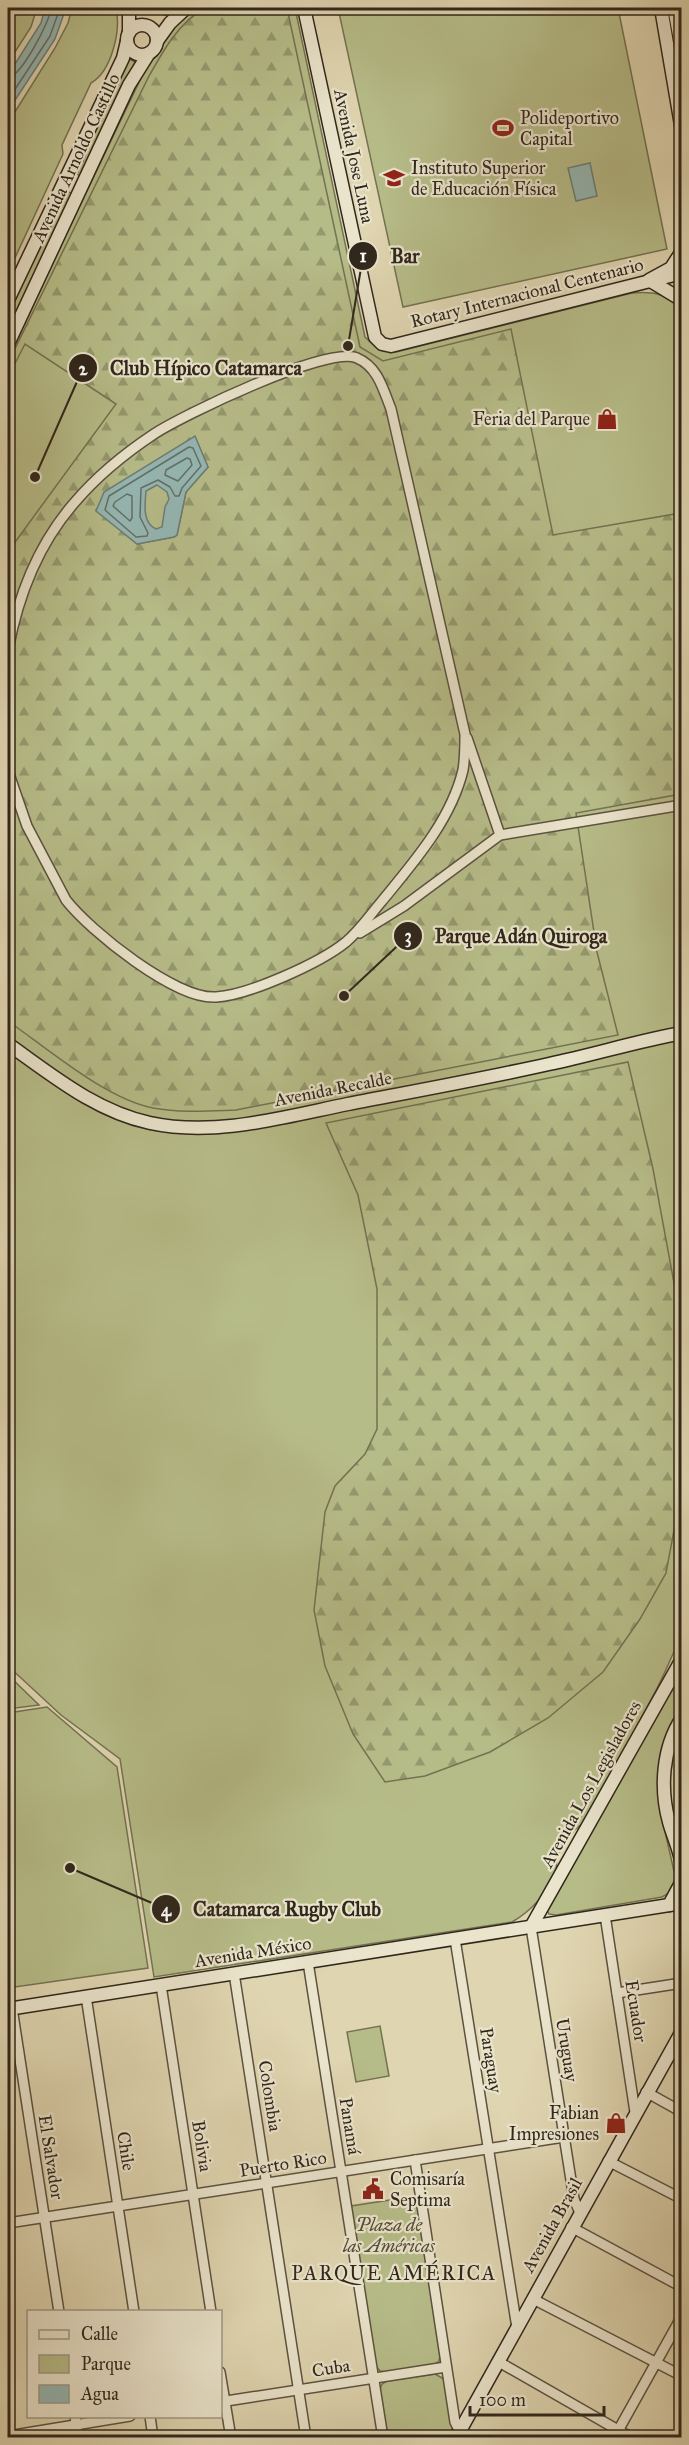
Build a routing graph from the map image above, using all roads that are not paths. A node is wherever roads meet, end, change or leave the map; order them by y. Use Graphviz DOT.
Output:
graph roads {
  1 [pos="186,8"];
  2 [pos="304,8"];
  3 [pos="661,8"];
  4 [pos="674,8"];
  5 [pos="130,10"];
  6 [pos="170,23"];
  7 [pos="147,27"];
  8 [pos="128,37"];
  9 [pos="157,41"];
  10 [pos="681,43"];
  11 [pos="149,53"];
  12 [pos="681,131"];
  13 [pos="681,251"];
  14 [pos="681,273"];
  15 [pos="650,280"];
  16 [pos="8,300"];
  17 [pos="681,300"];
  18 [pos="8,344"];
  19 [pos="382,344"];
  20 [pos="8,650"];
  21 [pos="465,734"];
  22 [pos="8,771"];
  23 [pos="681,805"];
  24 [pos="500,835"];
  25 [pos="345,943"];
  26 [pos="681,1033"];
  27 [pos="8,1044"];
  28 [pos="681,1659"];
  29 [pos="681,1718"];
  30 [pos="677,1834"];
  31 [pos="681,1863"];
  32 [pos="681,1867"];
  33 [pos="681,1881"];
  34 [pos="675,1904"];
  35 [pos="605,1915"];
  36 [pos="531,1927"];
  37 [pos="455,1939"];
  38 [pos="308,1962"];
  39 [pos="234,1973"];
  40 [pos="681,1983"];
  41 [pos="161,1985"];
  42 [pos="617,1992"];
  43 [pos="86,1996"];
  44 [pos="10,2008"];
  45 [pos="681,2031"];
  46 [pos="646,2092"];
  47 [pos="635,2112"];
  48 [pos="681,2112"];
  49 [pos="564,2137"];
  50 [pos="488,2149"];
  51 [pos="415,2160"];
  52 [pos="608,2161"];
  53 [pos="341,2172"];
  54 [pos="266,2183"];
  55 [pos="193,2194"];
  56 [pos="681,2199"];
  57 [pos="118,2206"];
  58 [pos="579,2212"];
  59 [pos="44,2218"];
  60 [pos="8,2223"];
  61 [pos="571,2227"];
  62 [pos="681,2287"];
  63 [pos="533,2299"];
  64 [pos="59,2310"];
  65 [pos="134,2310"];
  66 [pos="211,2310"];
  67 [pos="681,2316"];
  68 [pos="517,2328"];
  69 [pos="499,2362"];
  70 [pos="656,2363"];
  71 [pos="446,2367"];
  72 [pos="681,2376"];
  73 [pos="373,2378"];
  74 [pos="299,2390"];
  75 [pos="223,2402"];
  76 [pos="108,2418"];
  77 [pos="150,2418"];
  78 [pos="75,2421"];
  79 [pos="616,2434"];
  80 [pos="8,2436"];
  81 [pos="462,2436"];
  82 [pos="78,2438"];
  83 [pos="153,2438"];
  84 [pos="231,2438"];
  85 [pos="306,2438"];
  86 [pos="383,2438"];
  87 [pos="632,2438"];
  1 -- 6 [label="main road"];
  2 -- 19 [label="main road, Avenida Jose Luna"];
  3 -- 12 [label="main road"];
  4 -- 10 [label="main road"];
  5 -- 7 [label="main road, Avenida Arnoldo Castillo"];
  5 -- 8 [label="main road, Avenida Arnoldo Castillo"];
  6 -- 7 [label="main road"];
  6 -- 9 [label="main road"];
  7 -- 8 [label="main road"];
  7 -- 9 [label="main road"];
  8 -- 11 [label="main road"];
  8 -- 16 [label="main road, Avenida Arnoldo Castillo"];
  9 -- 11 [label="main road"];
  11 -- 18 [label="main road, Avenida Arnoldo Castillo"];
  13 -- 15 [label="main road"];
  14 -- 15 [label="main road, Rotary Internacional Centenario"];
  15 -- 17 [label="main road"];
  15 -- 19 [label="main road, Rotary Internacional Centenario"];
  20 -- 21 [label="street"];
  21 -- 24 [label="street"];
  21 -- 25 [label="street"];
  22 -- 25 [label="street"];
  23 -- 24 [label="street"];
  24 -- 25 [label="street"];
  26 -- 27 [label="main road, Avenida Recalde"];
  28 -- 36 [label="main road, Avenida Los Legisladores"];
  29 -- 30 [label="main road"];
  30 -- 31 [label="main road"];
  31 -- 32 [label="main road"];
  33 -- 34 [label="main road"];
  34 -- 35 [label="main road, Avenida México"];
  35 -- 36 [label="main road, Avenida México"];
  35 -- 42 [label="street, Ecuador"];
  36 -- 37 [label="main road, Avenida México"];
  36 -- 49 [label="street, Uruguay"];
  37 -- 38 [label="main road, Avenida México"];
  37 -- 50 [label="street, Paraguay"];
  38 -- 39 [label="main road, Avenida México"];
  38 -- 53 [label="street, Panamá"];
  39 -- 41 [label="main road, Avenida México"];
  39 -- 54 [label="street, Colombia"];
  40 -- 42 [label="street"];
  41 -- 43 [label="main road, Avenida México"];
  41 -- 55 [label="street, Bolivia"];
  42 -- 47 [label="street, Ecuador"];
  43 -- 44 [label="main road, Avenida México"];
  43 -- 57 [label="street, Chile"];
  44 -- 59 [label="street, El Salvador"];
  45 -- 46 [label="main road, Avenida Brasil"];
  46 -- 47 [label="main road, Avenida Brasil"];
  46 -- 48 [label="street"];
  47 -- 52 [label="main road, Avenida Brasil"];
  49 -- 50 [label="street, Puerto Rico"];
  49 -- 58 [label="street, Uruguay"];
  50 -- 51 [label="street, Puerto Rico"];
  50 -- 68 [label="street, Paraguay"];
  51 -- 53 [label="street, Puerto Rico"];
  51 -- 71 [label="street"];
  52 -- 56 [label="street"];
  52 -- 58 [label="main road, Avenida Brasil"];
  53 -- 54 [label="street, Puerto Rico"];
  53 -- 73 [label="street, Panamá"];
  54 -- 55 [label="street, Puerto Rico"];
  54 -- 74 [label="street, Colombia"];
  55 -- 57 [label="street, Puerto Rico"];
  55 -- 66 [label="street, Bolivia"];
  57 -- 59 [label="street, Puerto Rico"];
  57 -- 65 [label="street, Chile"];
  58 -- 61 [label="main road, Avenida Brasil"];
  59 -- 60 [label="street, Puerto Rico"];
  59 -- 64 [label="street, El Salvador"];
  61 -- 62 [label="street"];
  61 -- 63 [label="main road, Avenida Brasil"];
  63 -- 68 [label="main road, Avenida Brasil"];
  63 -- 70 [label="street"];
  67 -- 70 [label="street"];
  68 -- 69 [label="main road, Avenida Brasil"];
  69 -- 79 [label="street"];
  69 -- 81 [label="main road, Avenida Brasil"];
  70 -- 72 [label="street"];
  70 -- 79 [label="street"];
  71 -- 73 [label="street, Cuba"];
  71 -- 81 [label="street"];
  73 -- 74 [label="street, Cuba"];
  73 -- 86 [label="street, Panamá"];
  74 -- 75 [label="street, Cuba"];
  74 -- 85 [label="street, Colombia"];
  75 -- 84 [label="street"];
  76 -- 78 [label="street"];
  77 -- 83 [label="street"];
  78 -- 80 [label="street"];
  78 -- 82 [label="street"];
  79 -- 87 [label="street"];
}
